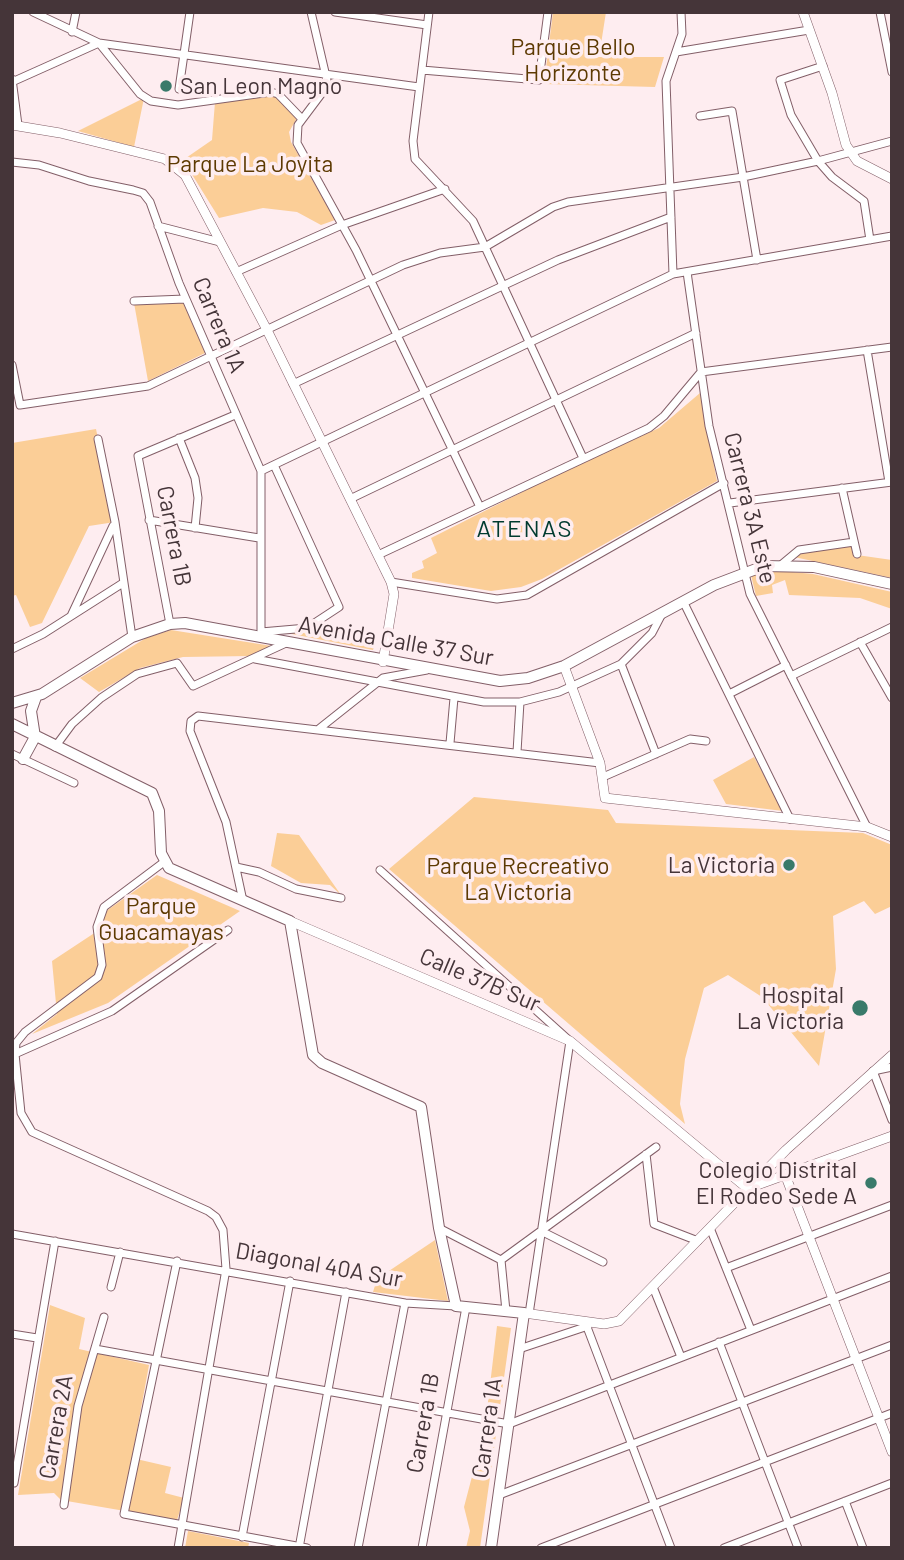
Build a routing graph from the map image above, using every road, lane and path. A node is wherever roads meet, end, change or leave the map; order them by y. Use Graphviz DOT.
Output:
graph roads {
  1 [pos="33,12"];
  2 [pos="76,12"];
  3 [pos="190,12"];
  4 [pos="312,12"];
  5 [pos="335,12"];
  6 [pos="429,12"];
  7 [pos="548,12"];
  8 [pos="681,12"];
  9 [pos="803,12"];
  10 [pos="880,12"];
  11 [pos="427,25"];
  12 [pos="809,30"];
  13 [pos="72,32"];
  14 [pos="99,43"];
  15 [pos="676,52"];
  16 [pos="183,57"];
  17 [pos="822,66"];
  18 [pos="422,70"];
  19 [pos="892,72"];
  20 [pos="328,76"];
  21 [pos="12,81"];
  22 [pos="419,87"];
  23 [pos="179,89"];
  24 [pos="700,116"];
  25 [pos="302,119"];
  26 [pos="15,125"];
  27 [pos="892,141"];
  28 [pos="849,152"];
  29 [pos="818,161"];
  30 [pos="12,162"];
  31 [pos="743,177"];
  32 [pos="892,179"];
  33 [pos="669,187"];
  34 [pos="445,189"];
  35 [pos="671,217"];
  36 [pos="342,225"];
  37 [pos="158,226"];
  38 [pos="892,236"];
  39 [pos="870,240"];
  40 [pos="220,242"];
  41 [pos="485,247"];
  42 [pos="757,260"];
  43 [pos="236,272"];
  44 [pos="687,272"];
  45 [pos="673,274"];
  46 [pos="370,280"];
  47 [pos="503,286"];
  48 [pos="186,299"];
  49 [pos="134,301"];
  50 [pos="265,328"];
  51 [pos="696,333"];
  52 [pos="398,335"];
  53 [pos="530,343"];
  54 [pos="892,347"];
  55 [pos="867,350"];
  56 [pos="210,358"];
  57 [pos="13,366"];
  58 [pos="701,372"];
  59 [pos="293,384"];
  60 [pos="425,393"];
  61 [pos="556,401"];
  62 [pos="235,415"];
  63 [pos="179,438"];
  64 [pos="97,439"];
  65 [pos="322,442"];
  66 [pos="452,451"];
  67 [pos="583,458"];
  68 [pos="274,465"];
  69 [pos="261,471"];
  70 [pos="891,482"];
  71 [pos="724,483"];
  72 [pos="842,488"];
  73 [pos="350,499"];
  74 [pos="730,503"];
  75 [pos="480,507"];
  76 [pos="149,520"];
  77 [pos="115,522"];
  78 [pos="195,528"];
  79 [pos="259,538"];
  80 [pos="854,542"];
  81 [pos="857,554"];
  82 [pos="378,555"];
  83 [pos="781,565"];
  84 [pos="745,571"];
  85 [pos="391,582"];
  86 [pos="124,583"];
  87 [pos="892,584"];
  88 [pos="683,601"];
  89 [pos="663,612"];
  90 [pos="71,617"];
  91 [pos="170,624"];
  92 [pos="892,627"];
  93 [pos="261,635"];
  94 [pos="132,636"];
  95 [pos="860,642"];
  96 [pos="286,643"];
  97 [pos="12,649"];
  98 [pos="255,659"];
  99 [pos="383,662"];
  100 [pos="621,664"];
  101 [pos="786,665"];
  102 [pos="564,666"];
  103 [pos="428,669"];
  104 [pos="791,676"];
  105 [pos="376,683"];
  106 [pos="572,687"];
  107 [pos="729,694"];
  108 [pos="36,697"];
  109 [pos="454,698"];
  110 [pos="892,698"];
  111 [pos="520,702"];
  112 [pos="12,703"];
  113 [pos="12,724"];
  114 [pos="320,728"];
  115 [pos="35,737"];
  116 [pos="706,741"];
  117 [pos="450,743"];
  118 [pos="55,747"];
  119 [pos="517,752"];
  120 [pos="12,754"];
  121 [pos="656,754"];
  122 [pos="23,760"];
  123 [pos="600,763"];
  124 [pos="603,777"];
  125 [pos="74,783"];
  126 [pos="790,819"];
  127 [pos="867,827"];
  128 [pos="892,837"];
  129 [pos="164,862"];
  130 [pos="236,867"];
  131 [pos="380,870"];
  132 [pos="341,898"];
  133 [pos="243,901"];
  134 [pos="290,921"];
  135 [pos="228,930"];
  136 [pos="570,1041"];
  137 [pos="14,1053"];
  138 [pos="892,1055"];
  139 [pos="892,1066"];
  140 [pos="873,1072"];
  141 [pos="892,1120"];
  142 [pos="892,1136"];
  143 [pos="656,1147"];
  144 [pos="646,1153"];
  145 [pos="786,1177"];
  146 [pos="748,1189"];
  147 [pos="892,1205"];
  148 [pos="439,1228"];
  149 [pos="710,1228"];
  150 [pos="541,1231"];
  151 [pos="12,1234"];
  152 [pos="809,1236"];
  153 [pos="55,1241"];
  154 [pos="698,1241"];
  155 [pos="120,1252"];
  156 [pos="501,1260"];
  157 [pos="177,1261"];
  158 [pos="603,1262"];
  159 [pos="726,1268"];
  160 [pos="226,1269"];
  161 [pos="892,1276"];
  162 [pos="290,1281"];
  163 [pos="111,1287"];
  164 [pos="653,1287"];
  165 [pos="346,1292"];
  166 [pos="833,1298"];
  167 [pos="405,1303"];
  168 [pos="461,1307"];
  169 [pos="506,1311"];
  170 [pos="526,1313"];
  171 [pos="104,1317"];
  172 [pos="598,1323"];
  173 [pos="587,1326"];
  174 [pos="751,1330"];
  175 [pos="12,1334"];
  176 [pos="37,1338"];
  177 [pos="719,1342"];
  178 [pos="892,1345"];
  179 [pos="94,1349"];
  180 [pos="519,1349"];
  181 [pos="681,1357"];
  182 [pos="856,1358"];
  183 [pos="157,1361"];
  184 [pos="210,1370"];
  185 [pos="270,1381"];
  186 [pos="609,1385"];
  187 [pos="327,1391"];
  188 [pos="384,1401"];
  189 [pos="742,1402"];
  190 [pos="446,1413"];
  191 [pos="892,1413"];
  192 [pos="879,1418"];
  193 [pos="509,1424"];
  194 [pos="632,1444"];
  195 [pos="892,1452"];
  196 [pos="766,1460"];
  197 [pos="14,1483"];
  198 [pos="892,1483"];
  199 [pos="499,1495"];
  200 [pos="845,1501"];
  201 [pos="654,1504"];
  202 [pos="64,1505"];
  203 [pos="787,1523"];
  204 [pos="183,1526"];
  205 [pos="242,1537"];
  206 [pos="739,1545"];
  207 [pos="301,1547"];
  208 [pos="543,1547"];
  209 [pos="178,1548"];
  210 [pos="358,1548"];
  211 [pos="422,1548"];
  212 [pos="491,1548"];
  213 [pos="671,1548"];
  214 [pos="724,1548"];
  215 [pos="798,1548"];
  216 [pos="863,1548"];
  1 -- 13 [label="street"];
  2 -- 13 [label="street"];
  3 -- 16 [label="street"];
  4 -- 20 [label="street"];
  5 -- 11 [label="street"];
  6 -- 11 [label="street"];
  7 -- 18 [label="street"];
  8 -- 15 [label="street"];
  9 -- 12 [label="street"];
  10 -- 19 [label="street"];
  11 -- 18 [label="street"];
  12 -- 15 [label="street"];
  12 -- 17 [label="street"];
  13 -- 14 [label="street"];
  14 -- 16 [label="street"];
  14 -- 21 [label="street"];
  14 -- 25 [label="street"];
  15 -- 33 [label="street"];
  16 -- 20 [label="street"];
  16 -- 23 [label="street"];
  17 -- 28 [label="street"];
  17 -- 29 [label="street"];
  18 -- 22 [label="street"];
  20 -- 22 [label="street"];
  20 -- 25 [label="street"];
  21 -- 26 [label="street"];
  22 -- 34 [label="street"];
  24 -- 31 [label="street"];
  25 -- 36 [label="street"];
  26 -- 40 [label="street"];
  27 -- 28 [label="street"];
  28 -- 29 [label="street"];
  28 -- 32 [label="street"];
  29 -- 31 [label="street"];
  29 -- 39 [label="street"];
  30 -- 37 [label="street, Carrera 1A"];
  31 -- 33 [label="street"];
  31 -- 42 [label="street"];
  33 -- 35 [label="street"];
  33 -- 41 [label="street"];
  34 -- 36 [label="street"];
  34 -- 41 [label="street"];
  35 -- 45 [label="street"];
  35 -- 47 [label="street"];
  36 -- 43 [label="street"];
  36 -- 46 [label="street"];
  37 -- 40 [label="street"];
  37 -- 48 [label="street, Carrera 1A"];
  38 -- 39 [label="street"];
  39 -- 42 [label="street"];
  40 -- 43 [label="street"];
  41 -- 46 [label="street"];
  41 -- 47 [label="street"];
  42 -- 44 [label="street"];
  43 -- 50 [label="street"];
  44 -- 45 [label="street"];
  44 -- 51 [label="street, Carrera 3A Este"];
  45 -- 53 [label="street"];
  46 -- 50 [label="street"];
  46 -- 52 [label="street"];
  47 -- 52 [label="street"];
  47 -- 53 [label="street"];
  48 -- 49 [label="street"];
  48 -- 56 [label="street, Carrera 1A"];
  50 -- 56 [label="street"];
  50 -- 59 [label="street"];
  51 -- 58 [label="street, Carrera 3A Este"];
  51 -- 61 [label="street"];
  52 -- 59 [label="street"];
  52 -- 60 [label="street"];
  53 -- 60 [label="street"];
  53 -- 61 [label="street"];
  54 -- 55 [label="street"];
  55 -- 58 [label="street"];
  55 -- 70 [label="street"];
  56 -- 57 [label="street"];
  56 -- 62 [label="street, Carrera 1A"];
  58 -- 67 [label="street"];
  58 -- 71 [label="street, Carrera 3A Este"];
  59 -- 65 [label="street"];
  60 -- 65 [label="street"];
  60 -- 66 [label="street"];
  61 -- 66 [label="street"];
  61 -- 67 [label="street"];
  62 -- 63 [label="street"];
  62 -- 69 [label="street, Carrera 1A"];
  63 -- 76 [label="street, Carrera 1B"];
  63 -- 78 [label="street"];
  64 -- 77 [label="street"];
  65 -- 68 [label="street"];
  65 -- 73 [label="street"];
  66 -- 73 [label="street"];
  66 -- 75 [label="street"];
  67 -- 75 [label="street"];
  68 -- 69 [label="street"];
  68 -- 93 [label="street"];
  69 -- 79 [label="street"];
  70 -- 72 [label="street"];
  71 -- 74 [label="street, Carrera 3A Este"];
  71 -- 85 [label="street"];
  72 -- 74 [label="street"];
  72 -- 80 [label="street"];
  73 -- 82 [label="street"];
  74 -- 84 [label="street, Carrera 3A Este"];
  75 -- 82 [label="street"];
  76 -- 78 [label="street"];
  76 -- 91 [label="street, Carrera 1B"];
  77 -- 86 [label="street"];
  77 -- 90 [label="street"];
  78 -- 79 [label="street"];
  79 -- 93 [label="street"];
  80 -- 81 [label="street"];
  80 -- 83 [label="street"];
  82 -- 85 [label="street"];
  83 -- 84 [label="main road, Avenida Calle 37 Sur"];
  83 -- 87 [label="main road, Avenida Calle 37 Sur"];
  84 -- 88 [label="main road, Avenida Calle 37 Sur"];
  84 -- 101 [label="street, Carrera 3A Este"];
  85 -- 99 [label="street"];
  86 -- 90 [label="street"];
  86 -- 94 [label="street"];
  88 -- 89 [label="main road, Avenida Calle 37 Sur"];
  88 -- 107 [label="street"];
  89 -- 100 [label="street"];
  89 -- 102 [label="main road, Avenida Calle 37 Sur"];
  90 -- 97 [label="street"];
  91 -- 93 [label="main road, Avenida Calle 37 Sur"];
  91 -- 94 [label="main road, Avenida Calle 37 Sur"];
  92 -- 95 [label="street"];
  93 -- 96 [label="main road, Avenida Calle 37 Sur"];
  94 -- 108 [label="main road, Avenida Calle 37 Sur"];
  95 -- 104 [label="street"];
  95 -- 110 [label="street"];
  96 -- 98 [label="street"];
  96 -- 99 [label="main road, Avenida Calle 37 Sur"];
  98 -- 105 [label="street"];
  98 -- 118 [label="street"];
  99 -- 103 [label="main road, Avenida Calle 37 Sur"];
  100 -- 106 [label="street"];
  100 -- 121 [label="street"];
  101 -- 104 [label="street, Carrera 3A Este"];
  101 -- 107 [label="street"];
  102 -- 103 [label="main road, Avenida Calle 37 Sur"];
  102 -- 106 [label="street"];
  103 -- 105 [label="street"];
  104 -- 127 [label="street, Carrera 3A Este"];
  105 -- 109 [label="street"];
  105 -- 114 [label="street"];
  106 -- 111 [label="street"];
  106 -- 123 [label="street"];
  107 -- 126 [label="street"];
  108 -- 112 [label="main road, Avenida Calle 37 Sur"];
  108 -- 115 [label="main road"];
  109 -- 111 [label="street"];
  109 -- 117 [label="street"];
  111 -- 119 [label="street"];
  113 -- 115 [label="main road"];
  114 -- 117 [label="street"];
  114 -- 130 [label="street"];
  115 -- 118 [label="main road"];
  115 -- 122 [label="main road"];
  116 -- 121 [label="street"];
  117 -- 119 [label="street"];
  118 -- 129 [label="main road"];
  119 -- 123 [label="street"];
  120 -- 122 [label="street"];
  121 -- 124 [label="street"];
  122 -- 125 [label="street"];
  123 -- 124 [label="street"];
  124 -- 126 [label="street"];
  126 -- 127 [label="street"];
  127 -- 128 [label="street"];
  129 -- 133 [label="main road, Calle 37B Sur"];
  129 -- 137 [label="street"];
  130 -- 132 [label="street"];
  130 -- 133 [label="street"];
  131 -- 136 [label="street"];
  133 -- 134 [label="main road, Calle 37B Sur"];
  134 -- 136 [label="street, Calle 37B Sur"];
  134 -- 148 [label="main road, Carrera 1B"];
  135 -- 137 [label="street"];
  136 -- 146 [label="street, Calle 37B Sur"];
  136 -- 150 [label="street"];
  137 -- 160 [label="street"];
  138 -- 140 [label="street"];
  139 -- 140 [label="street"];
  140 -- 141 [label="street"];
  140 -- 146 [label="street"];
  142 -- 145 [label="street"];
  143 -- 144 [label="street"];
  144 -- 150 [label="street"];
  144 -- 154 [label="street"];
  145 -- 146 [label="street"];
  145 -- 152 [label="street"];
  146 -- 149 [label="street"];
  147 -- 152 [label="street"];
  148 -- 156 [label="street"];
  148 -- 168 [label="main road, Carrera 1B"];
  149 -- 154 [label="street"];
  149 -- 159 [label="street"];
  150 -- 156 [label="street"];
  150 -- 158 [label="street"];
  150 -- 170 [label="street"];
  151 -- 153 [label="street, Diagonal 40A Sur"];
  152 -- 159 [label="street"];
  152 -- 166 [label="street"];
  153 -- 155 [label="street, Diagonal 40A Sur"];
  153 -- 176 [label="street"];
  154 -- 164 [label="street"];
  155 -- 157 [label="street, Diagonal 40A Sur"];
  155 -- 163 [label="street"];
  156 -- 169 [label="street"];
  157 -- 160 [label="street, Diagonal 40A Sur"];
  157 -- 183 [label="street"];
  159 -- 174 [label="street"];
  160 -- 162 [label="street, Diagonal 40A Sur"];
  160 -- 184 [label="street"];
  161 -- 166 [label="street"];
  162 -- 165 [label="street, Diagonal 40A Sur"];
  162 -- 185 [label="street"];
  164 -- 172 [label="street, Diagonal 40A Sur"];
  164 -- 181 [label="street"];
  165 -- 167 [label="street, Diagonal 40A Sur"];
  165 -- 187 [label="street"];
  166 -- 174 [label="street"];
  166 -- 182 [label="street"];
  167 -- 168 [label="street, Diagonal 40A Sur"];
  167 -- 188 [label="street"];
  168 -- 169 [label="main road, Diagonal 40A Sur"];
  168 -- 190 [label="street, Carrera 1B"];
  169 -- 170 [label="main road, Diagonal 40A Sur"];
  170 -- 172 [label="street, Diagonal 40A Sur"];
  170 -- 180 [label="main road, Carrera 1A"];
  171 -- 179 [label="street, Carrera 2A"];
  172 -- 173 [label="street"];
  173 -- 180 [label="street"];
  173 -- 186 [label="street"];
  174 -- 177 [label="street"];
  175 -- 176 [label="street"];
  176 -- 197 [label="street"];
  177 -- 181 [label="street"];
  177 -- 189 [label="street"];
  178 -- 182 [label="street"];
  179 -- 183 [label="street"];
  179 -- 202 [label="street, Carrera 2A"];
  180 -- 193 [label="main road, Carrera 1A"];
  181 -- 186 [label="street"];
  182 -- 189 [label="street"];
  182 -- 192 [label="street"];
  183 -- 184 [label="street"];
  183 -- 204 [label="street"];
  184 -- 185 [label="street"];
  184 -- 204 [label="street"];
  185 -- 187 [label="street"];
  185 -- 205 [label="street"];
  186 -- 193 [label="street"];
  186 -- 194 [label="street"];
  187 -- 188 [label="street"];
  187 -- 207 [label="street"];
  188 -- 190 [label="street"];
  188 -- 210 [label="street"];
  189 -- 194 [label="street"];
  189 -- 196 [label="street"];
  190 -- 193 [label="street"];
  190 -- 211 [label="street, Carrera 1B"];
  191 -- 192 [label="street"];
  192 -- 195 [label="street"];
  192 -- 196 [label="street"];
  193 -- 199 [label="main road, Carrera 1A"];
  194 -- 199 [label="street"];
  194 -- 201 [label="street"];
  196 -- 201 [label="street"];
  196 -- 203 [label="street"];
  198 -- 200 [label="street"];
  199 -- 212 [label="main road, Carrera 1A"];
  200 -- 203 [label="street"];
  200 -- 216 [label="street"];
  201 -- 208 [label="street"];
  201 -- 213 [label="street"];
  203 -- 206 [label="street"];
  203 -- 215 [label="street"];
  204 -- 205 [label="street"];
  204 -- 209 [label="street"];
  205 -- 207 [label="street"];
  206 -- 214 [label="street"];
}
